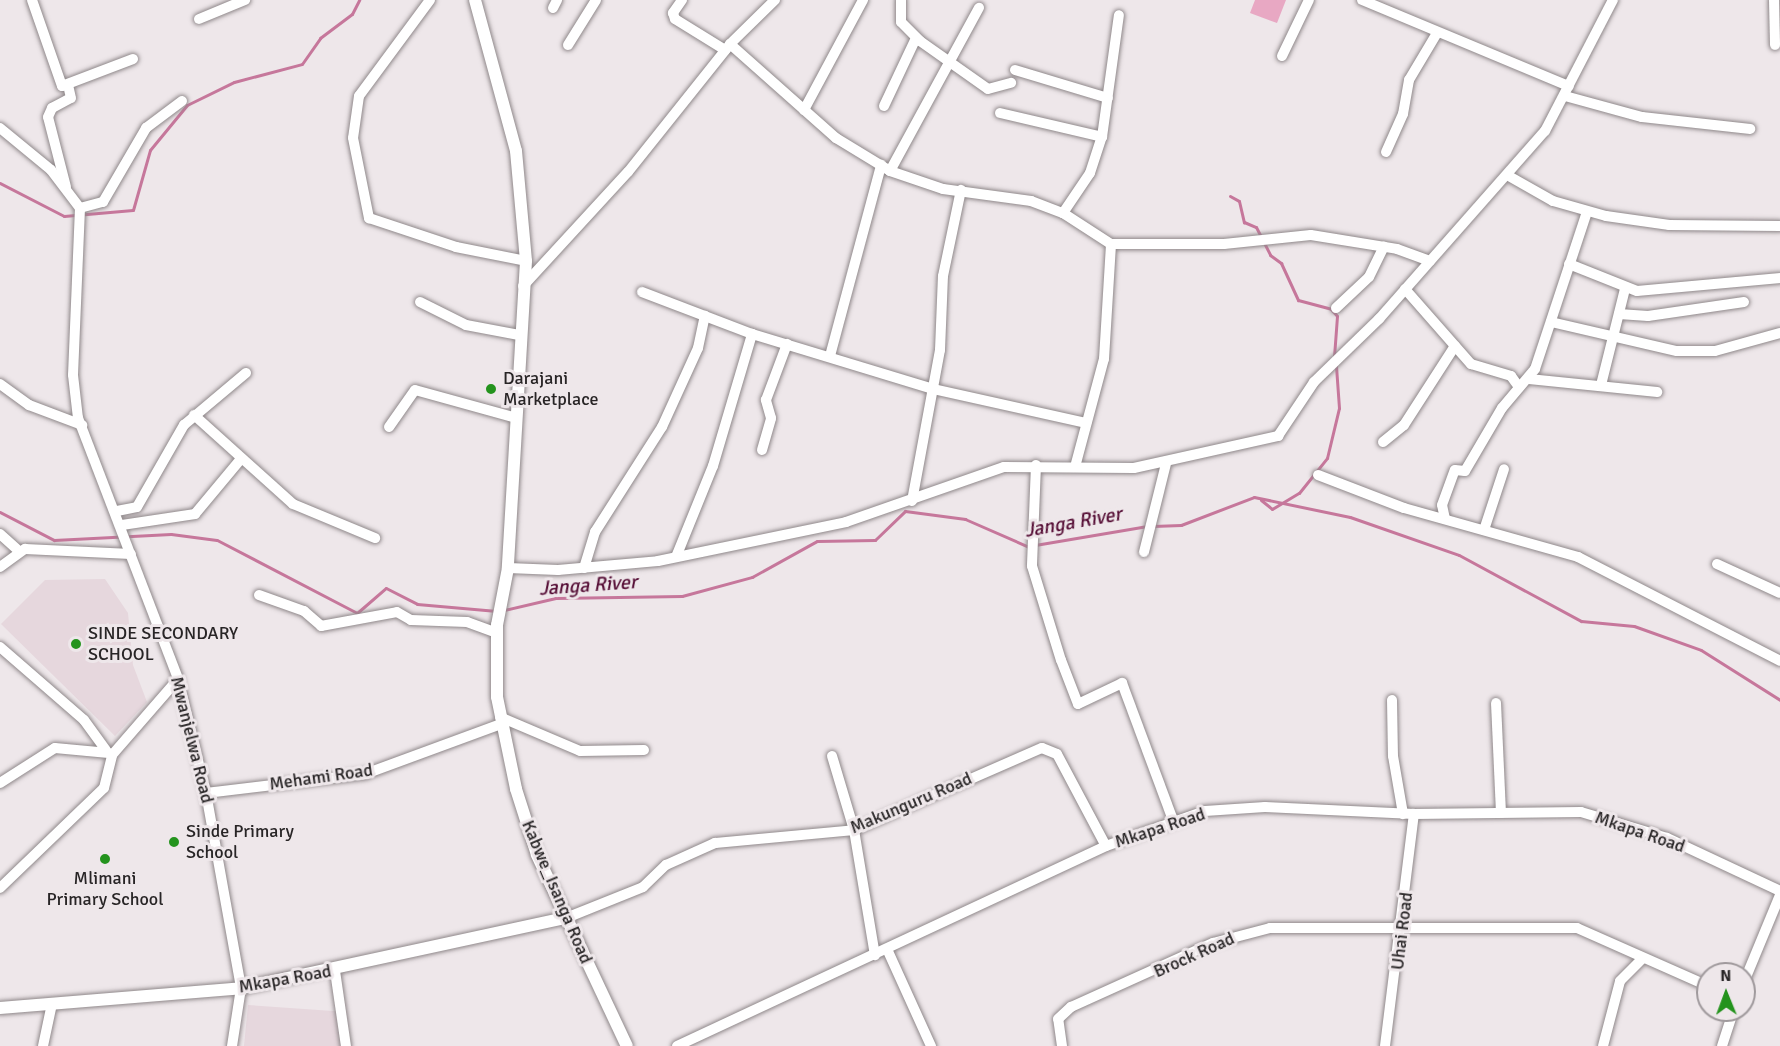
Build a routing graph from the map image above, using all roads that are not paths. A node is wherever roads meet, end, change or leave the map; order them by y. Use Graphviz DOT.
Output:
graph roads {
  1 [pos="33,0"];
  2 [pos="245,0"];
  3 [pos="430,0"];
  4 [pos="475,0"];
  5 [pos="596,0"];
  6 [pos="682,0"];
  7 [pos="775,0"];
  8 [pos="863,0"];
  9 [pos="901,0"];
  10 [pos="1309,0"];
  11 [pos="1362,0"];
  12 [pos="1613,0"];
  13 [pos="1774,0"];
  14 [pos="1386,5"];
  15 [pos="979,8"];
  16 [pos="1119,15"];
  17 [pos="199,19"];
  18 [pos="1437,33"];
  19 [pos="915,38"];
  20 [pos="568,45"];
  21 [pos="1775,45"];
  22 [pos="727,47"];
  23 [pos="1282,56"];
  24 [pos="133,59"];
  25 [pos="953,64"];
  26 [pos="1015,70"];
  27 [pos="1011,83"];
  28 [pos="68,85"];
  29 [pos="1567,91"];
  30 [pos="1108,98"];
  31 [pos="182,101"];
  32 [pos="884,106"];
  33 [pos="804,110"];
  34 [pos="1000,113"];
  35 [pos="0,128"];
  36 [pos="1750,129"];
  37 [pos="1102,137"];
  38 [pos="1386,152"];
  39 [pos="886,168"];
  40 [pos="1507,175"];
  41 [pos="961,190"];
  42 [pos="66,191"];
  43 [pos="80,208"];
  44 [pos="1587,212"];
  45 [pos="1063,213"];
  46 [pos="1780,226"];
  47 [pos="1111,244"];
  48 [pos="1384,246"];
  49 [pos="526,261"];
  50 [pos="1430,261"];
  51 [pos="1569,264"];
  52 [pos="1780,278"];
  53 [pos="523,286"];
  54 [pos="1405,289"];
  55 [pos="1626,289"];
  56 [pos="642,292"];
  57 [pos="420,302"];
  58 [pos="1744,302"];
  59 [pos="1336,308"];
  60 [pos="1619,314"];
  61 [pos="705,316"];
  62 [pos="1551,322"];
  63 [pos="1780,333"];
  64 [pos="752,334"];
  65 [pos="519,335"];
  66 [pos="1611,339"];
  67 [pos="787,344"];
  68 [pos="1455,346"];
  69 [pos="830,356"];
  70 [pos="246,373"];
  71 [pos="1529,379"];
  72 [pos="0,384"];
  73 [pos="1601,385"];
  74 [pos="1519,387"];
  75 [pos="933,389"];
  76 [pos="1658,392"];
  77 [pos="194,415"];
  78 [pos="513,417"];
  79 [pos="1086,423"];
  80 [pos="82,425"];
  81 [pos="389,427"];
  82 [pos="1383,442"];
  83 [pos="762,450"];
  84 [pos="240,459"];
  85 [pos="1166,464"];
  86 [pos="1036,465"];
  87 [pos="1075,467"];
  88 [pos="1504,469"];
  89 [pos="1318,475"];
  90 [pos="912,501"];
  91 [pos="117,511"];
  92 [pos="1445,519"];
  93 [pos="122,525"];
  94 [pos="1484,530"];
  95 [pos="0,534"];
  96 [pos="375,538"];
  97 [pos="18,550"];
  98 [pos="130,550"];
  99 [pos="1144,552"];
  100 [pos="676,557"];
  101 [pos="1717,564"];
  102 [pos="0,567"];
  103 [pos="508,568"];
  104 [pos="584,568"];
  105 [pos="1780,593"];
  106 [pos="259,595"];
  107 [pos="497,629"];
  108 [pos="0,646"];
  109 [pos="1780,662"];
  110 [pos="178,679"];
  111 [pos="1392,700"];
  112 [pos="1496,703"];
  113 [pos="500,720"];
  114 [pos="644,750"];
  115 [pos="109,752"];
  116 [pos="832,756"];
  117 [pos="0,783"];
  118 [pos="206,793"];
  119 [pos="1501,813"];
  120 [pos="1408,814"];
  121 [pos="1173,820"];
  122 [pos="854,830"];
  123 [pos="1106,846"];
  124 [pos="0,888"];
  125 [pos="1780,893"];
  126 [pos="566,918"];
  127 [pos="1403,930"];
  128 [pos="887,949"];
  129 [pos="875,955"];
  130 [pos="1641,960"];
  131 [pos="1752,962"];
  132 [pos="335,971"];
  133 [pos="1696,981"];
  134 [pos="241,988"];
  135 [pos="51,1007"];
  136 [pos="0,1008"];
  137 [pos="1730,1022"];
  138 [pos="44,1046"];
  139 [pos="232,1046"];
  140 [pos="346,1046"];
  141 [pos="627,1046"];
  142 [pos="677,1046"];
  143 [pos="931,1046"];
  144 [pos="1062,1046"];
  145 [pos="1385,1046"];
  146 [pos="1603,1046"];
  147 [pos="1722,1046"];
  1 -- 28 [label="street"];
  2 -- 17 [label="street"];
  3 -- 49 [label="street"];
  4 -- 49 [label="street, Kabwe_Isanga Road"];
  5 -- 20 [label="street"];
  6 -- 22 [label="street"];
  7 -- 22 [label="street"];
  8 -- 33 [label="street"];
  9 -- 19 [label="street"];
  10 -- 23 [label="street"];
  11 -- 14 [label="street"];
  12 -- 29 [label="street"];
  13 -- 21 [label="street"];
  14 -- 18 [label="street"];
  15 -- 25 [label="street"];
  16 -- 30 [label="street"];
  18 -- 29 [label="street"];
  18 -- 38 [label="street"];
  19 -- 25 [label="street"];
  19 -- 32 [label="street"];
  22 -- 33 [label="street"];
  22 -- 53 [label="street"];
  24 -- 28 [label="street"];
  25 -- 27 [label="street"];
  25 -- 39 [label="street"];
  26 -- 30 [label="street"];
  28 -- 42 [label="street"];
  29 -- 36 [label="street"];
  29 -- 40 [label="street"];
  30 -- 37 [label="street"];
  31 -- 43 [label="street"];
  33 -- 39 [label="street"];
  34 -- 37 [label="street"];
  35 -- 42 [label="street"];
  37 -- 45 [label="street"];
  39 -- 41 [label="street"];
  39 -- 69 [label="street"];
  40 -- 44 [label="street"];
  40 -- 50 [label="street"];
  41 -- 45 [label="street"];
  41 -- 75 [label="street"];
  42 -- 43 [label="street"];
  43 -- 80 [label="street, Mwanjelwa Road"];
  44 -- 46 [label="street"];
  44 -- 51 [label="street"];
  45 -- 47 [label="street"];
  47 -- 48 [label="street"];
  47 -- 79 [label="street"];
  48 -- 50 [label="street"];
  48 -- 59 [label="street"];
  49 -- 53 [label="street, Kabwe_Isanga Road"];
  50 -- 54 [label="street"];
  51 -- 55 [label="street"];
  51 -- 62 [label="street"];
  52 -- 55 [label="street"];
  53 -- 65 [label="street, Kabwe_Isanga Road"];
  54 -- 68 [label="street"];
  54 -- 85 [label="street"];
  55 -- 60 [label="street"];
  56 -- 61 [label="street"];
  57 -- 65 [label="street"];
  58 -- 60 [label="street"];
  60 -- 66 [label="street"];
  61 -- 64 [label="street"];
  61 -- 104 [label="street"];
  62 -- 66 [label="street"];
  62 -- 71 [label="street"];
  63 -- 66 [label="street"];
  64 -- 67 [label="street"];
  64 -- 100 [label="street"];
  65 -- 78 [label="street, Kabwe_Isanga Road"];
  66 -- 73 [label="street"];
  67 -- 69 [label="street"];
  67 -- 83 [label="street"];
  68 -- 74 [label="street"];
  68 -- 82 [label="street"];
  69 -- 75 [label="street"];
  70 -- 77 [label="street"];
  71 -- 73 [label="street"];
  71 -- 74 [label="street"];
  72 -- 80 [label="street"];
  73 -- 76 [label="street"];
  74 -- 92 [label="street"];
  75 -- 79 [label="street"];
  75 -- 90 [label="street"];
  77 -- 84 [label="street"];
  77 -- 91 [label="street"];
  78 -- 81 [label="street"];
  78 -- 103 [label="street, Kabwe_Isanga Road"];
  79 -- 87 [label="street"];
  80 -- 91 [label="street, Mwanjelwa Road"];
  84 -- 93 [label="street"];
  84 -- 96 [label="street"];
  85 -- 87 [label="street"];
  85 -- 99 [label="street"];
  86 -- 87 [label="street"];
  86 -- 90 [label="street"];
  86 -- 121 [label="street"];
  88 -- 94 [label="street"];
  89 -- 92 [label="street"];
  90 -- 100 [label="street"];
  91 -- 93 [label="street, Mwanjelwa Road"];
  92 -- 94 [label="street"];
  93 -- 98 [label="street, Mwanjelwa Road"];
  94 -- 109 [label="street"];
  95 -- 97 [label="street"];
  97 -- 98 [label="street"];
  97 -- 102 [label="street"];
  98 -- 110 [label="street, Mwanjelwa Road"];
  100 -- 104 [label="street"];
  101 -- 105 [label="street"];
  103 -- 104 [label="street"];
  103 -- 107 [label="street, Kabwe_Isanga Road"];
  106 -- 107 [label="street"];
  107 -- 113 [label="street, Kabwe_Isanga Road"];
  108 -- 115 [label="street"];
  110 -- 115 [label="street"];
  110 -- 118 [label="street, Mwanjelwa Road"];
  111 -- 120 [label="street, Uhai Road"];
  112 -- 119 [label="street"];
  113 -- 114 [label="street"];
  113 -- 118 [label="street, Mehami Road"];
  113 -- 126 [label="street, Kabwe_Isanga Road"];
  115 -- 117 [label="street"];
  115 -- 124 [label="street"];
  116 -- 122 [label="street"];
  118 -- 134 [label="street, Mwanjelwa Road"];
  119 -- 120 [label="street, Mkapa Road"];
  119 -- 125 [label="street, Mkapa Road"];
  120 -- 121 [label="street, Mkapa Road"];
  120 -- 127 [label="street, Uhai Road"];
  121 -- 123 [label="street, Mkapa Road"];
  122 -- 123 [label="street, Makunguru Road"];
  122 -- 126 [label="street, Makunguru Road"];
  122 -- 129 [label="street"];
  123 -- 128 [label="street, Mkapa Road"];
  125 -- 131 [label="street"];
  126 -- 132 [label="street, Mkapa Road"];
  126 -- 141 [label="street, Kabwe_Isanga Road"];
  127 -- 130 [label="street, Brock Road"];
  127 -- 144 [label="street, Brock Road"];
  127 -- 145 [label="street, Uhai Road"];
  128 -- 129 [label="street, Mkapa Road"];
  128 -- 143 [label="street"];
  129 -- 142 [label="street, Mkapa Road"];
  130 -- 133 [label="street, Brock Road"];
  130 -- 146 [label="street"];
  132 -- 134 [label="street, Mkapa Road"];
  132 -- 140 [label="street"];
  134 -- 135 [label="street, Mkapa Road"];
  134 -- 139 [label="street, Mwanjelwa Road"];
  135 -- 136 [label="street, Mkapa Road"];
  135 -- 138 [label="street"];
  137 -- 147 [label="street"];
}
